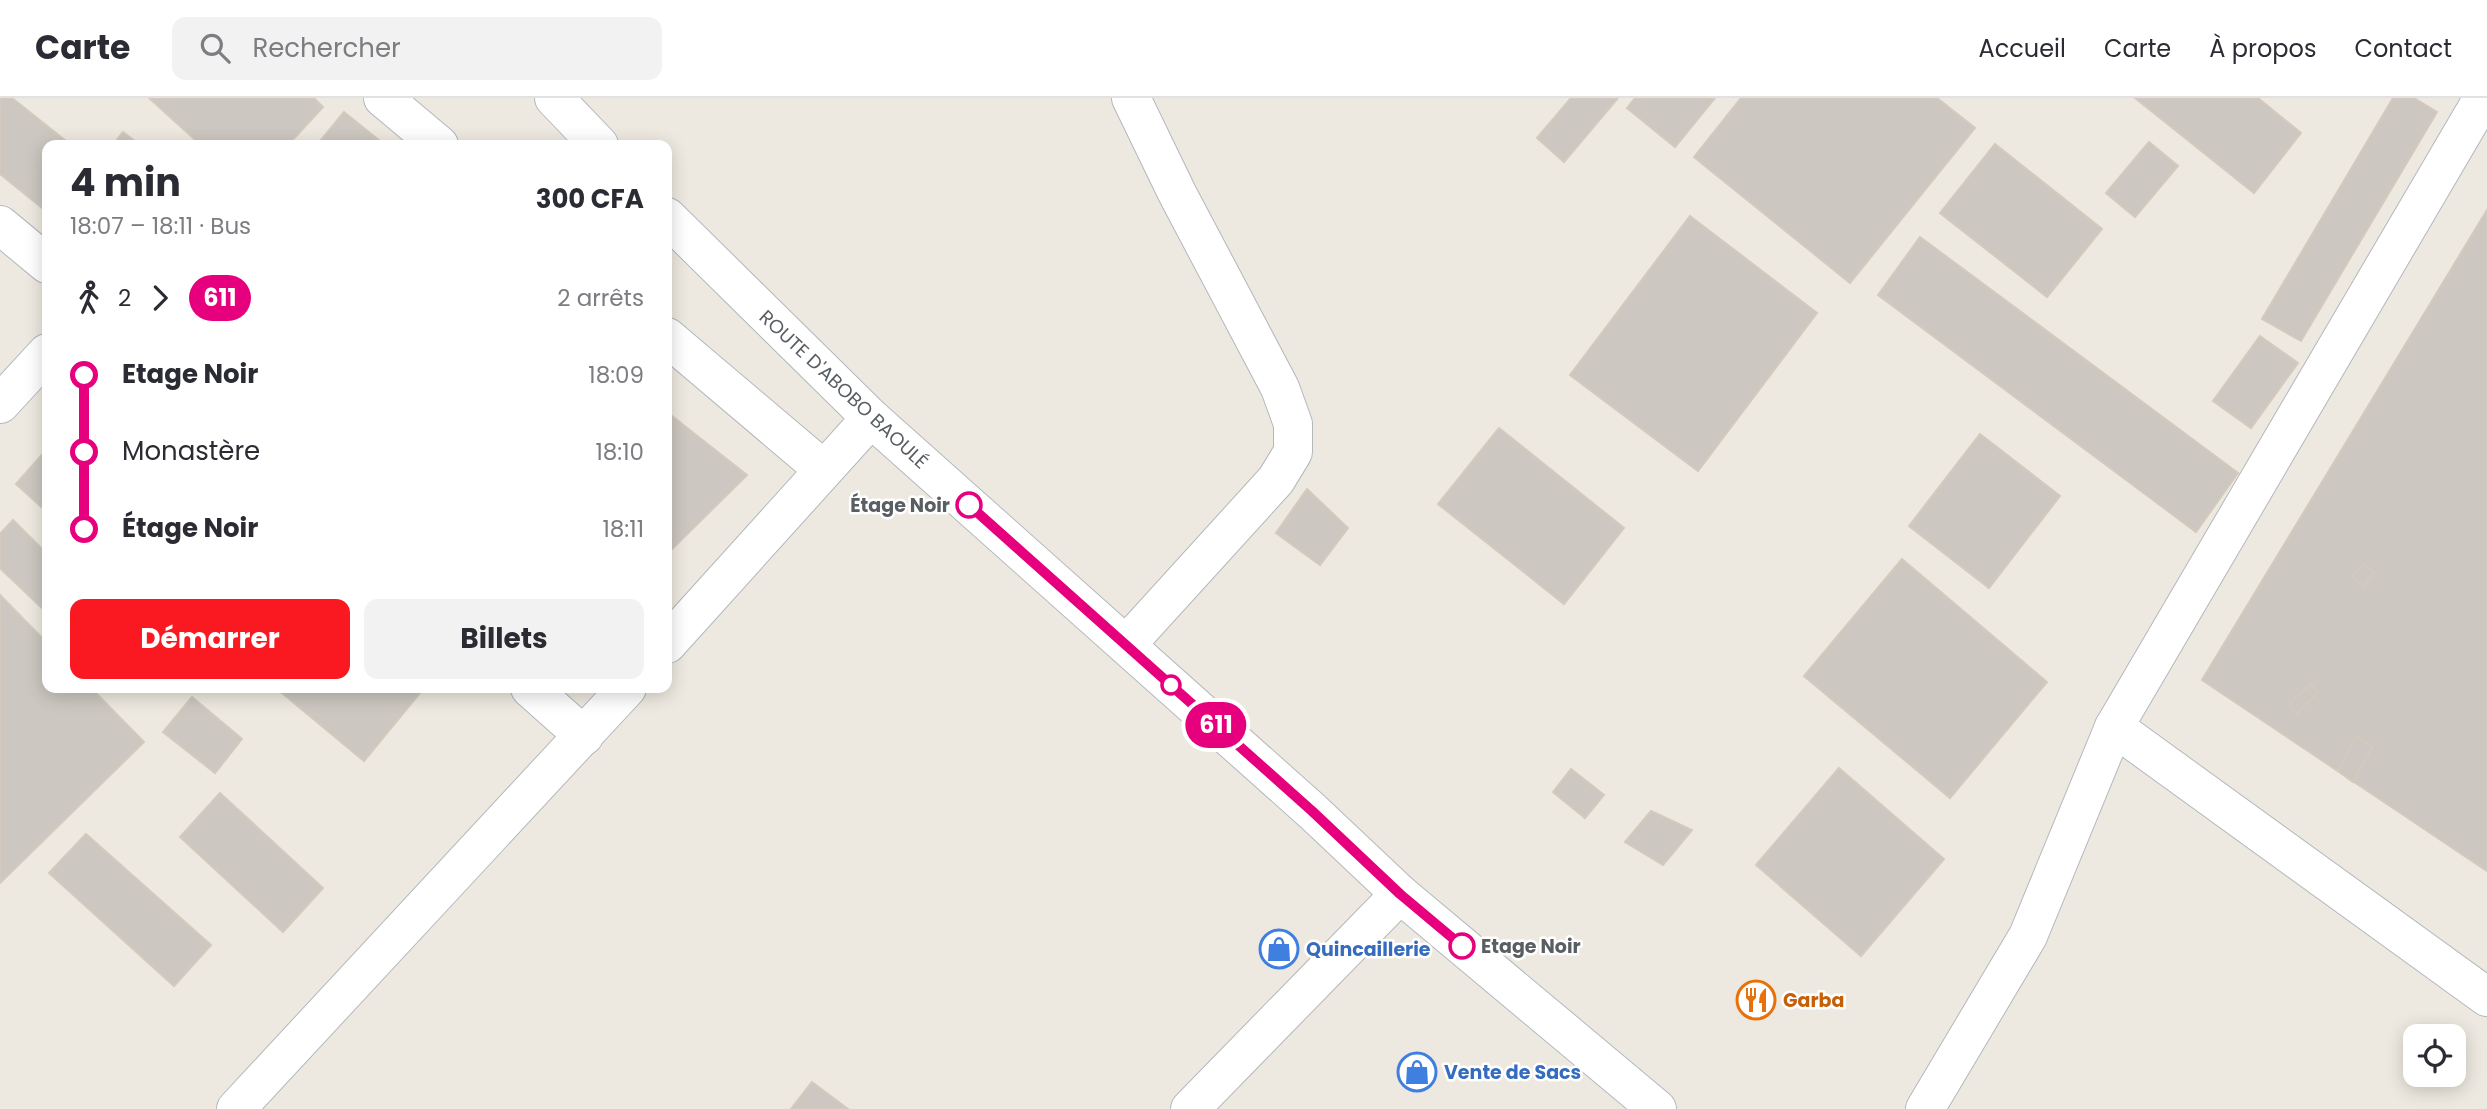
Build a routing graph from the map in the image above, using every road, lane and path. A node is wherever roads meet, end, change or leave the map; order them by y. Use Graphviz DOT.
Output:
graph roads {
  1 [pos="383,98"];
  2 [pos="554,98"];
  3 [pos="1131,98"];
  4 [pos="2483,98"];
  5 [pos="433,140"];
  6 [pos="594,140"];
  7 [pos="672,222"];
  8 [pos="0,225"];
  9 [pos="42,260"];
  10 [pos="672,341"];
  11 [pos="42,358"];
  12 [pos="0,404"];
  13 [pos="871,418"];
  14 [pos="824,470"];
  15 [pos="672,638"];
  16 [pos="1126,645"];
  17 [pos="536,693"];
  18 [pos="623,693"];
  19 [pos="2114,727"];
  20 [pos="584,736"];
  21 [pos="1400,894"];
  22 [pos="2487,997"];
  23 [pos="236,1109"];
  24 [pos="1190,1109"];
  25 [pos="1657,1109"];
  26 [pos="1925,1109"];
  1 -- 5 [label="street"];
  2 -- 6 [label="street"];
  3 -- 16 [label="street"];
  4 -- 19 [label="street"];
  7 -- 13 [label="street, ROUTE D'ABOBO BAOULÉ"];
  8 -- 9 [label="street"];
  10 -- 14 [label="street"];
  11 -- 12 [label="street"];
  13 -- 14 [label="street"];
  13 -- 16 [label="street, ROUTE D'ABOBO BAOULÉ"];
  14 -- 15 [label="street"];
  16 -- 21 [label="street, ROUTE D'ABOBO BAOULÉ"];
  17 -- 20 [label="street"];
  18 -- 20 [label="street"];
  19 -- 22 [label="street"];
  19 -- 26 [label="street"];
  20 -- 23 [label="street"];
  21 -- 24 [label="street"];
  21 -- 25 [label="street, ROUTE D'ABOBO BAOULÉ"];
}
